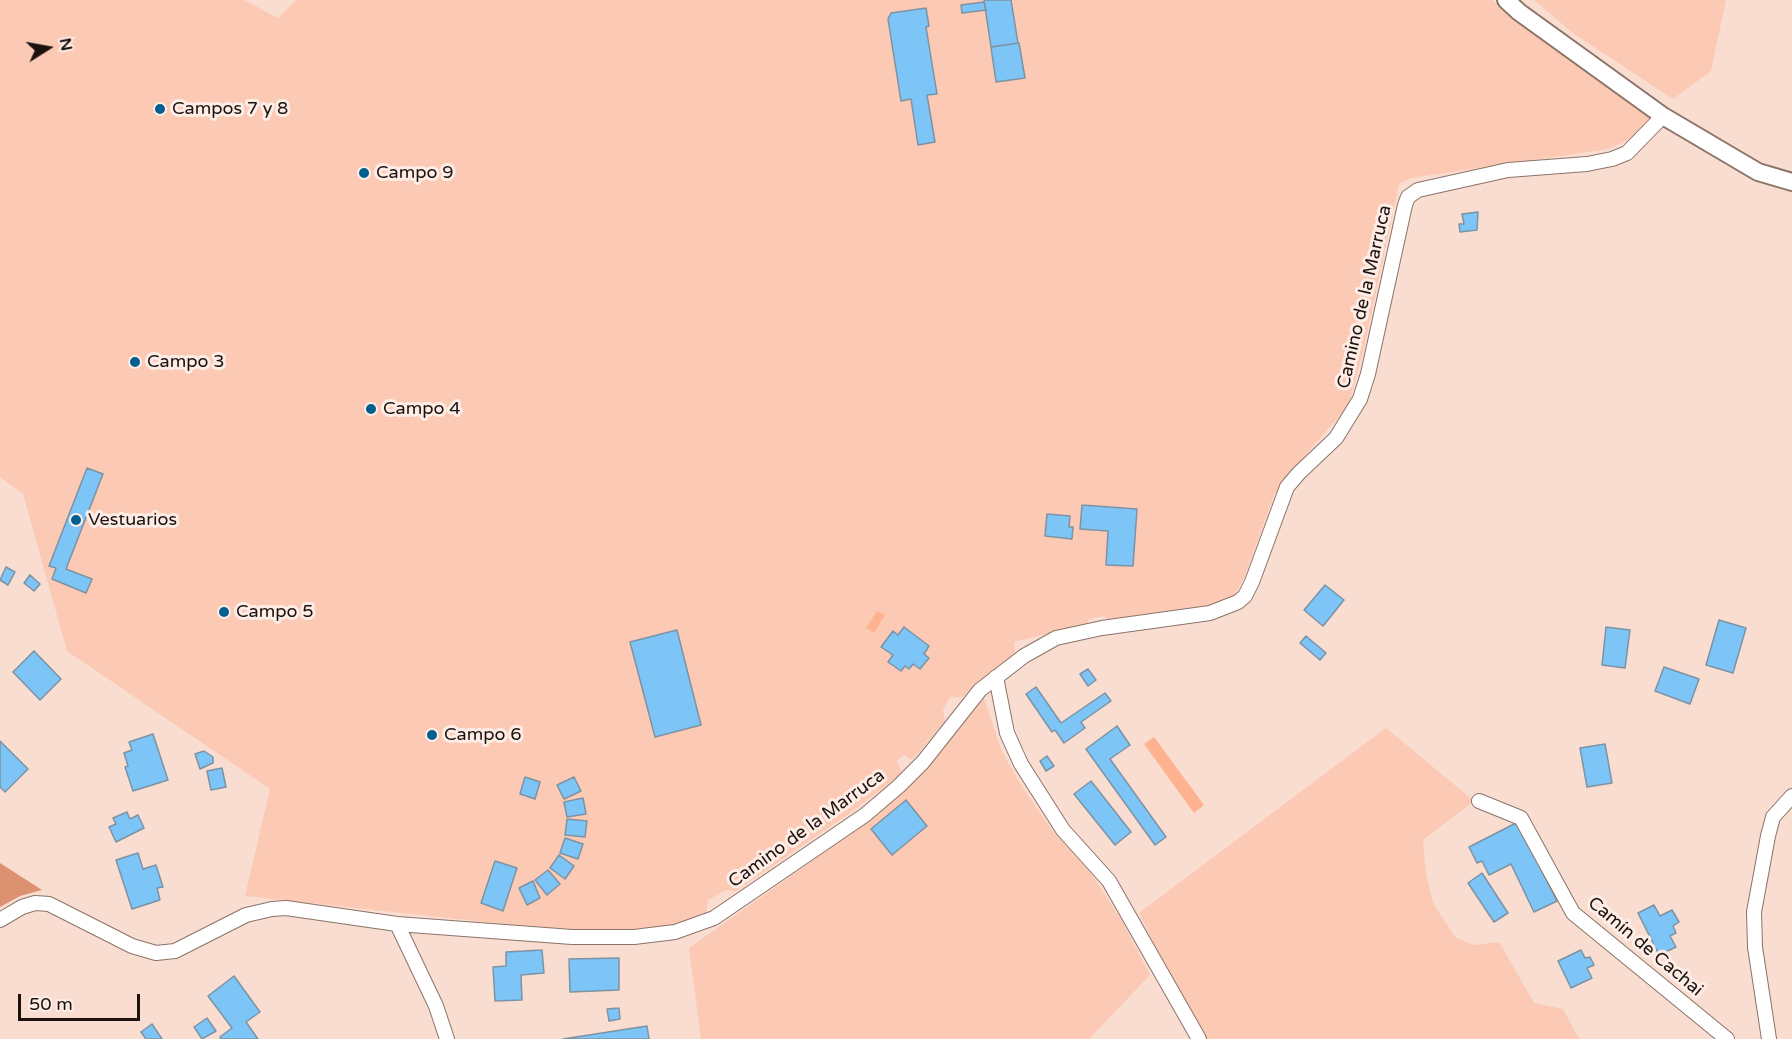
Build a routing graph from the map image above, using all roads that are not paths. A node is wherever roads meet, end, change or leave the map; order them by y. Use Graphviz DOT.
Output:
graph roads {
  1 [pos="1506,0"];
  2 [pos="1663,116"];
  3 [pos="1792,182"];
  4 [pos="996,677"];
  5 [pos="1792,796"];
  6 [pos="1479,801"];
  7 [pos="0,920"];
  8 [pos="397,924"];
  9 [pos="447,1039"];
  10 [pos="1199,1039"];
  11 [pos="1727,1039"];
  12 [pos="1769,1039"];
  1 -- 2 [label="street"];
  2 -- 3 [label="street"];
  2 -- 4 [label="street, Camino de la Marruca"];
  4 -- 8 [label="street, Camino de la Marruca"];
  4 -- 10 [label="street"];
  5 -- 12 [label="street"];
  6 -- 11 [label="street, Camín de Cachai"];
  7 -- 8 [label="street, Camino de la Marruca"];
  8 -- 9 [label="street"];
}
